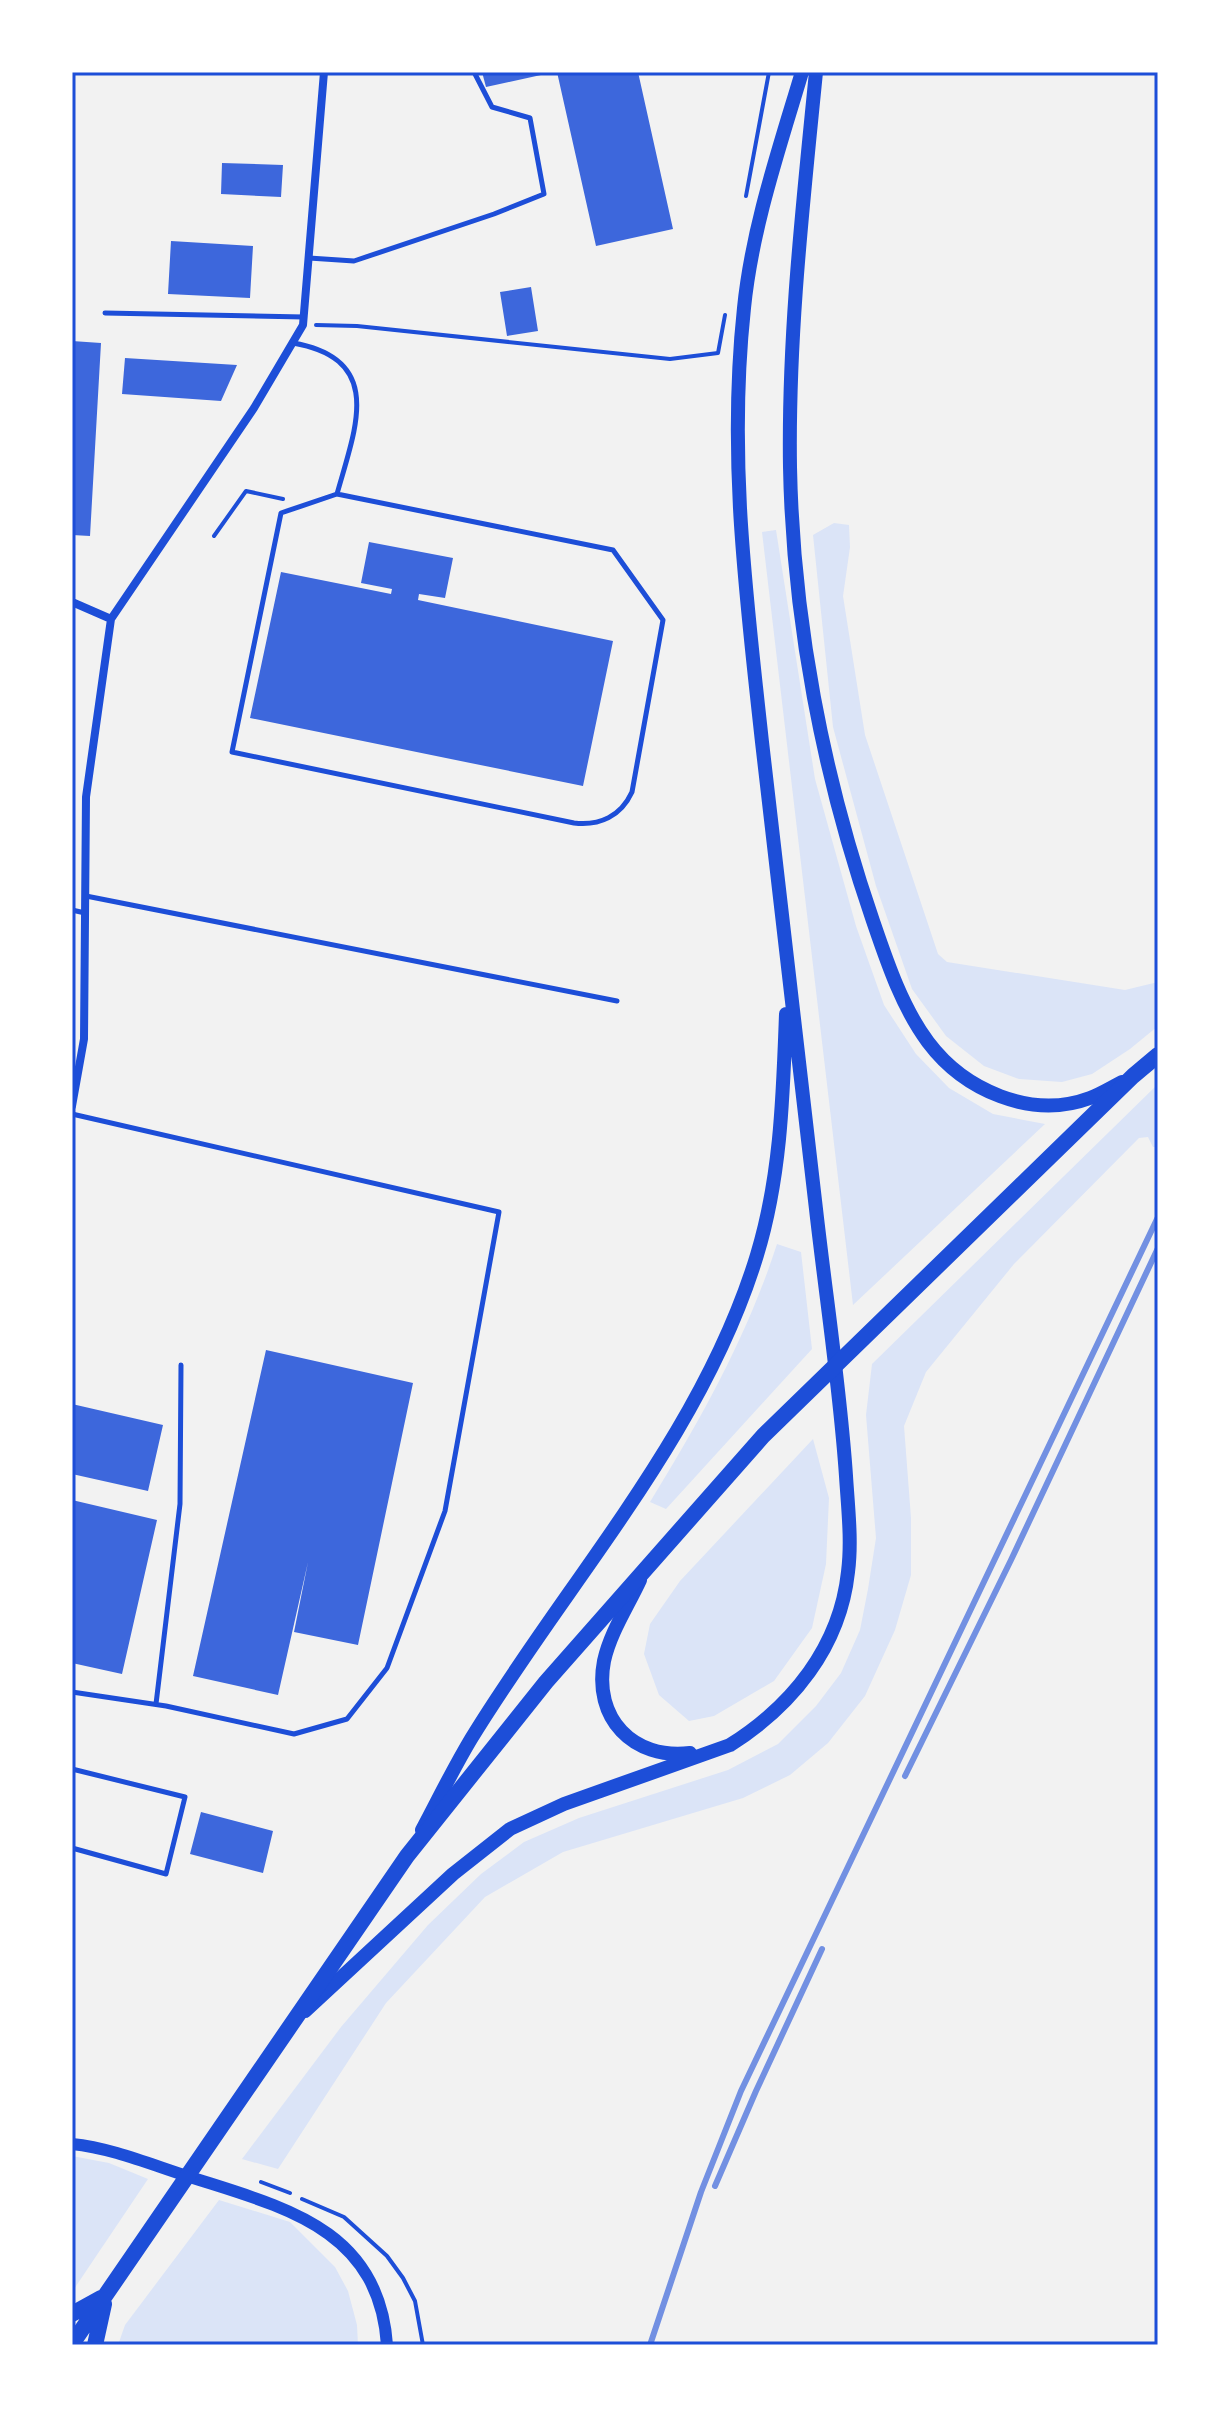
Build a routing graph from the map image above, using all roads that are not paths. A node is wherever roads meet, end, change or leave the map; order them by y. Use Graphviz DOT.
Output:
graph roads {
  1 [pos="324,72"];
  2 [pos="474,72"];
  3 [pos="802,72"];
  4 [pos="816,72"];
  5 [pos="309,258"];
  6 [pos="105,313"];
  7 [pos="303,321"];
  8 [pos="292,343"];
  9 [pos="337,494"];
  10 [pos="72,602"];
  11 [pos="111,619"];
  12 [pos="85,896"];
  13 [pos="72,910"];
  14 [pos="85,913"];
  15 [pos="787,966"];
  16 [pos="617,1001"];
  17 [pos="1158,1055"];
  18 [pos="76,1061"];
  19 [pos="1133,1076"];
  20 [pos="72,1106"];
  21 [pos="72,1114"];
  22 [pos="181,1365"];
  23 [pos="648,1563"];
  24 [pos="72,1692"];
  25 [pos="156,1704"];
  26 [pos="730,1745"];
  27 [pos="72,1769"];
  28 [pos="72,1848"];
  29 [pos="407,1856"];
  30 [pos="293,2023"];
  31 [pos="72,2144"];
  32 [pos="106,2295"];
  33 [pos="72,2314"];
  34 [pos="72,2344"];
  35 [pos="95,2345"];
  36 [pos="387,2345"];
  1 -- 5 [label="street"];
  2 -- 5 [label="lane"];
  3 -- 15 [label="main road"];
  4 -- 19 [label="main road"];
  5 -- 7 [label="street"];
  6 -- 7 [label="lane"];
  7 -- 8 [label="street"];
  8 -- 9 [label="lane"];
  8 -- 11 [label="street"];
  9 -- 9 [label="lane"];
  10 -- 11 [label="street"];
  11 -- 12 [label="street"];
  12 -- 14 [label="street"];
  12 -- 16 [label="lane"];
  13 -- 14 [label="lane"];
  14 -- 18 [label="street"];
  15 -- 26 [label="main road"];
  15 -- 29 [label="main road"];
  17 -- 19 [label="main road"];
  18 -- 20 [label="street"];
  19 -- 23 [label="main road"];
  21 -- 25 [label="lane"];
  22 -- 25 [label="lane"];
  23 -- 26 [label="main road"];
  23 -- 29 [label="main road"];
  24 -- 25 [label="lane"];
  26 -- 30 [label="main road"];
  27 -- 28 [label="lane"];
  29 -- 30 [label="main road"];
  30 -- 32 [label="main road"];
  31 -- 36 [label="street"];
  32 -- 33 [label="main road"];
  32 -- 34 [label="main road"];
  32 -- 35 [label="main road"];
}
